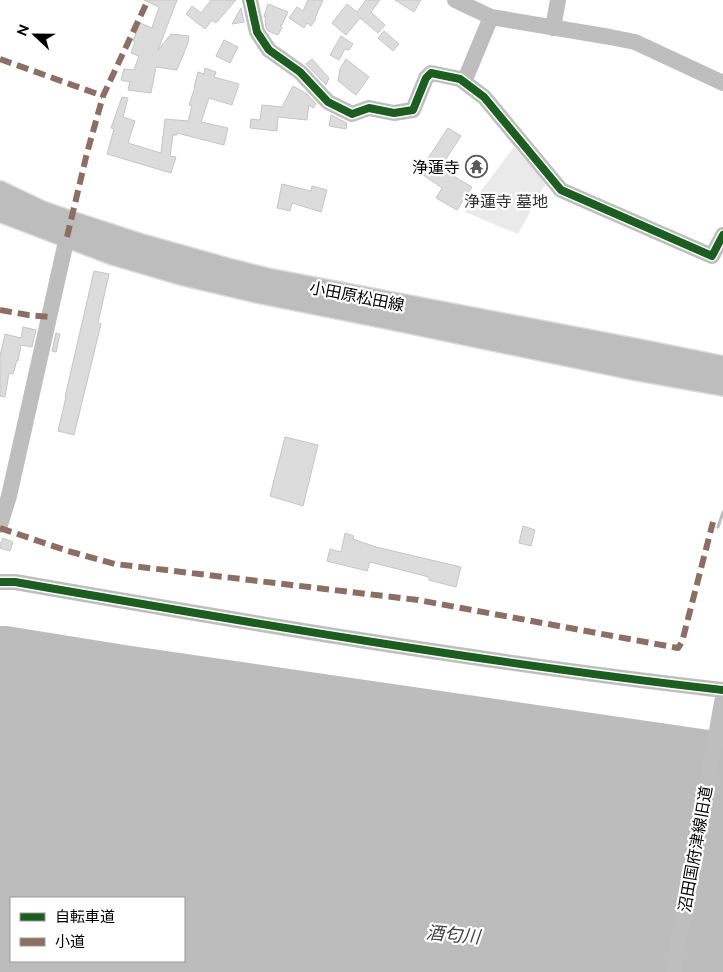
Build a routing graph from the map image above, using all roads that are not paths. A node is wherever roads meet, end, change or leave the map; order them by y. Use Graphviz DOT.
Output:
graph roads {
  1 [pos="250,0"];
  2 [pos="455,0"];
  3 [pos="558,0"];
  4 [pos="491,17"];
  5 [pos="553,28"];
  6 [pos="722,80"];
  7 [pos="464,82"];
  8 [pos="0,192"];
  9 [pos="0,211"];
  10 [pos="723,235"];
  11 [pos="67,237"];
  12 [pos="723,367"];
  13 [pos="723,386"];
  14 [pos="0,525"];
  15 [pos="0,582"];
  16 [pos="723,690"];
  17 [pos="723,697"];
  18 [pos="673,972"];
  1 -- 7 [label="street"];
  2 -- 4 [label="street"];
  3 -- 5 [label="street"];
  4 -- 5 [label="street"];
  4 -- 7 [label="street"];
  5 -- 6 [label="street"];
  7 -- 10 [label="street"];
  8 -- 12 [label="main road, 小田原松田線"];
  9 -- 11 [label="main road, 小田原松田線"];
  11 -- 13 [label="main road, 小田原松田線"];
  11 -- 14 [label="street"];
  15 -- 16 [label="street"];
  17 -- 18 [label="street, 沼田国府津線旧道"];
}
